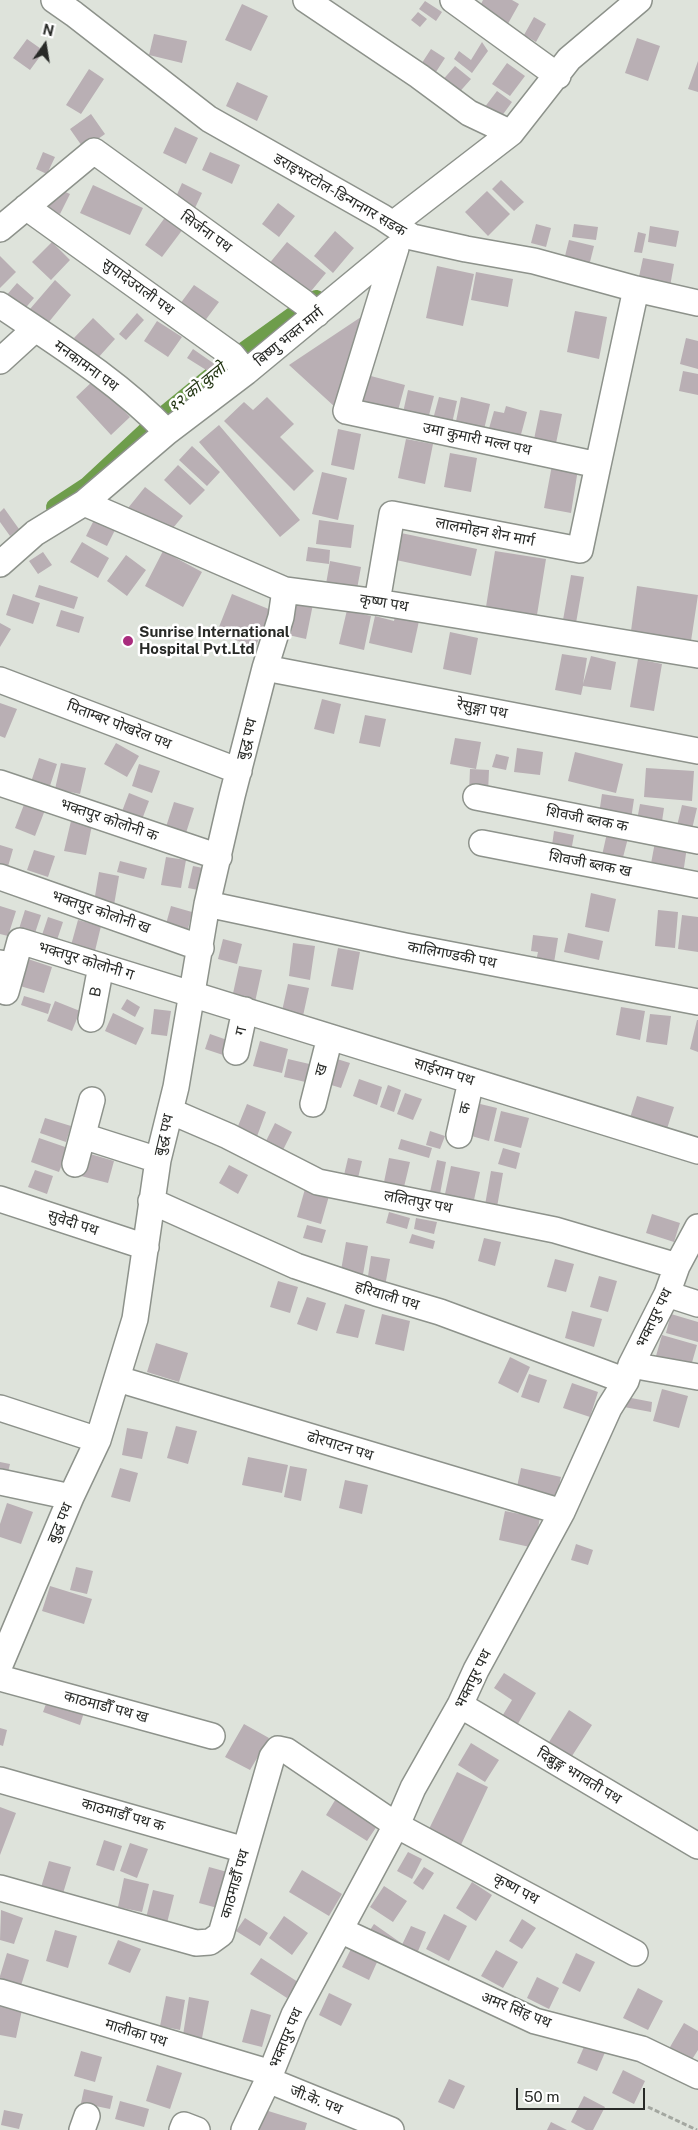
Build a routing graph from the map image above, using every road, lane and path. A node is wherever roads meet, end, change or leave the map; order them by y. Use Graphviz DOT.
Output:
graph roads {
  1 [pos="54,0"];
  2 [pos="306,0"];
  3 [pos="453,0"];
  4 [pos="631,2"];
  5 [pos="558,76"];
  6 [pos="512,133"];
  7 [pos="26,207"];
  8 [pos="0,229"];
  9 [pos="400,236"];
  10 [pos="636,289"];
  11 [pos="698,303"];
  12 [pos="0,305"];
  13 [pos="310,308"];
  14 [pos="36,329"];
  15 [pos="0,361"];
  16 [pos="239,364"];
  17 [pos="161,426"];
  18 [pos="598,465"];
  19 [pos="84,503"];
  20 [pos="0,564"];
  21 [pos="286,590"];
  22 [pos="378,602"];
  23 [pos="698,655"];
  24 [pos="265,668"];
  25 [pos="0,680"];
  26 [pos="698,751"];
  27 [pos="239,771"];
  28 [pos="0,783"];
  29 [pos="476,797"];
  30 [pos="698,840"];
  31 [pos="482,842"];
  32 [pos="219,857"];
  33 [pos="0,877"];
  34 [pos="698,885"];
  35 [pos="207,904"];
  36 [pos="201,948"];
  37 [pos="6,965"];
  38 [pos="101,966"];
  39 [pos="6,992"];
  40 [pos="191,994"];
  41 [pos="698,1002"];
  42 [pos="245,1010"];
  43 [pos="91,1019"];
  44 [pos="330,1037"];
  45 [pos="236,1052"];
  46 [pos="471,1081"];
  47 [pos="92,1100"];
  48 [pos="313,1104"];
  49 [pos="170,1110"];
  50 [pos="459,1135"];
  51 [pos="82,1136"];
  52 [pos="698,1151"];
  53 [pos="158,1160"];
  54 [pos="75,1164"];
  55 [pos="0,1200"];
  56 [pos="151,1201"];
  57 [pos="698,1228"];
  58 [pos="146,1247"];
  59 [pos="677,1266"];
  60 [pos="667,1294"];
  61 [pos="698,1304"];
  62 [pos="628,1373"];
  63 [pos="698,1377"];
  64 [pos="118,1379"];
  65 [pos="0,1408"];
  66 [pos="98,1440"];
  67 [pos="0,1482"];
  68 [pos="70,1497"];
  69 [pos="562,1512"];
  70 [pos="0,1665"];
  71 [pos="0,1678"];
  72 [pos="460,1705"];
  73 [pos="212,1736"];
  74 [pos="0,1780"];
  75 [pos="396,1825"];
  76 [pos="698,1846"];
  77 [pos="245,1850"];
  78 [pos="0,1888"];
  79 [pos="340,1930"];
  80 [pos="635,1953"];
  81 [pos="0,1992"];
  82 [pos="698,2076"];
  83 [pos="270,2077"];
  84 [pos="648,2107"];
  85 [pos="182,2130"];
  86 [pos="197,2130"];
  87 [pos="244,2130"];
  88 [pos="391,2130"];
  89 [pos="697,2130"];
  1 -- 9 [label="street, डराइभरटोल-डिन्गनगर सडक"];
  2 -- 6 [label="street"];
  3 -- 5 [label="street"];
  4 -- 5 [label="street, बिष्णु भक्त मार्ग"];
  5 -- 6 [label="street, बिष्णु भक्त मार्ग"];
  6 -- 9 [label="street, बिष्णु भक्त मार्ग"];
  7 -- 8 [label="street"];
  7 -- 13 [label="street, सिर्जना पथ"];
  7 -- 16 [label="street, सुपादेउराली पथ"];
  9 -- 10 [label="street, डराइभरटोल-डिन्गनगर सडक"];
  9 -- 13 [label="street, बिष्णु भक्त मार्ग"];
  9 -- 18 [label="street, उमा कुमारी मल्ल पथ"];
  10 -- 11 [label="street, डराइभरटोल-डिन्गनगर सडक"];
  10 -- 18 [label="street"];
  12 -- 14 [label="street, मनकामना पथ"];
  13 -- 16 [label="street, बिष्णु भक्त मार्ग"];
  14 -- 15 [label="street"];
  14 -- 17 [label="street, मनकामना पथ"];
  16 -- 17 [label="street, बिष्णु भक्त मार्ग"];
  17 -- 19 [label="street, बिष्णु भक्त मार्ग"];
  18 -- 22 [label="street, लालमोहन शेन मार्ग"];
  19 -- 20 [label="street, बिष्णु भक्त मार्ग"];
  19 -- 21 [label="street, कृष्ण पथ"];
  21 -- 22 [label="street, कृष्ण पथ"];
  21 -- 24 [label="street, बुद्ध पथ"];
  22 -- 23 [label="street, कृष्ण पथ"];
  24 -- 26 [label="street, रेसुङ्गा पथ"];
  24 -- 27 [label="street, बुद्ध पथ"];
  25 -- 27 [label="street, पिताम्बर पोखरेल पथ"];
  27 -- 32 [label="street, बुद्ध पथ"];
  28 -- 32 [label="street, भक्तपुर कोलोनी क"];
  29 -- 30 [label="street, शिवजी ब्लक क"];
  31 -- 34 [label="street, शिवजी ब्लक ख"];
  32 -- 35 [label="street, बुद्ध पथ"];
  33 -- 36 [label="street, भक्तपुर कोलोनी ख"];
  35 -- 36 [label="street, बुद्ध पथ"];
  35 -- 41 [label="street, कालिगण्डकी पथ"];
  36 -- 40 [label="street, बुद्ध पथ"];
  37 -- 38 [label="street, भक्तपुर कोलोनी ग"];
  37 -- 39 [label="street"];
  38 -- 40 [label="street, भक्तपुर कोलोनी ग"];
  38 -- 43 [label="street, B"];
  40 -- 42 [label="street, साईराम पथ"];
  40 -- 49 [label="street, बुद्ध पथ"];
  42 -- 44 [label="street, साईराम पथ"];
  42 -- 45 [label="street, ग"];
  44 -- 46 [label="street, साईराम पथ"];
  44 -- 48 [label="street, ख"];
  46 -- 50 [label="street, क"];
  46 -- 52 [label="street, साईराम पथ"];
  47 -- 51 [label="street"];
  49 -- 53 [label="street, बुद्ध पथ"];
  49 -- 59 [label="street, ललितपुर पथ"];
  51 -- 53 [label="street"];
  51 -- 54 [label="street"];
  53 -- 56 [label="street, बुद्ध पथ"];
  55 -- 58 [label="street, सुवेदी पथ"];
  56 -- 58 [label="street, बुद्ध पथ"];
  56 -- 62 [label="street, हरियाली पथ"];
  57 -- 59 [label="street, भक्तपुर पथ"];
  58 -- 64 [label="street, बुद्ध पथ"];
  59 -- 60 [label="street, भक्तपुर पथ"];
  60 -- 61 [label="street"];
  60 -- 62 [label="street, भक्तपुर पथ"];
  62 -- 63 [label="street, हरियाली पथ"];
  62 -- 69 [label="street, भक्तपुर पथ"];
  64 -- 66 [label="street, बुद्ध पथ"];
  64 -- 69 [label="street, ढोरपाटन पथ"];
  65 -- 66 [label="street"];
  66 -- 68 [label="street, बुद्ध पथ"];
  67 -- 68 [label="street"];
  68 -- 70 [label="street, बुद्ध पथ"];
  69 -- 72 [label="street, भक्तपुर पथ"];
  71 -- 73 [label="street, काठमाडौँ पथ ख"];
  72 -- 75 [label="street, भक्तपुर पथ"];
  72 -- 76 [label="street, दिब्रुङ्ग भगवती पथ"];
  74 -- 77 [label="street, काठमाडौँ पथ क"];
  75 -- 77 [label="street, काठमाडौँ पथ"];
  75 -- 79 [label="street, भक्तपुर पथ"];
  75 -- 80 [label="street, कृष्ण पथ"];
  77 -- 78 [label="street, काठमाडौँ पथ"];
  79 -- 82 [label="street, अमर सिंह पथ"];
  79 -- 83 [label="street, भक्तपुर पथ"];
  81 -- 83 [label="street, मालीका पथ"];
  83 -- 87 [label="street, भक्तपुर पथ"];
  83 -- 88 [label="street, जी.के. पथ"];
  84 -- 89 [label="path"];
  85 -- 86 [label="street"];
}
